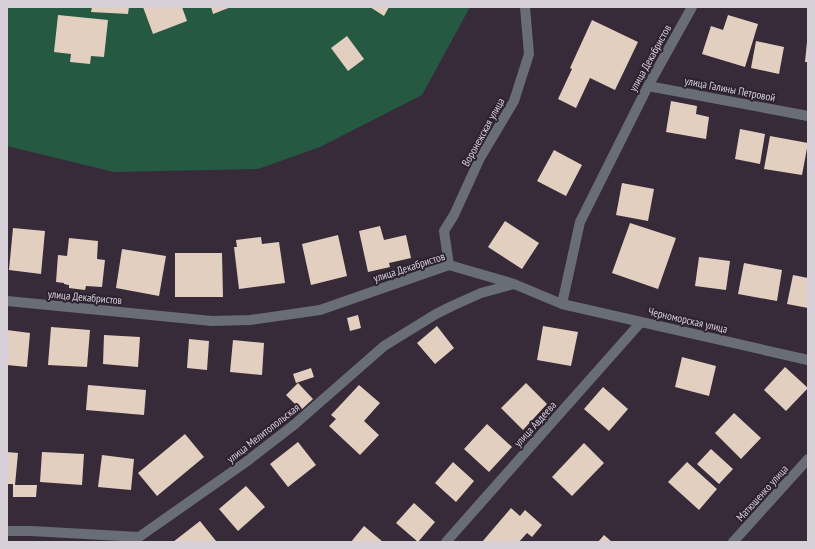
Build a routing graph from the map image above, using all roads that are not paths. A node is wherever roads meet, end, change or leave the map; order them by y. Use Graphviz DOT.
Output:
graph roads {
  1 [pos="525,7"];
  2 [pos="692,7"];
  3 [pos="648,86"];
  4 [pos="808,116"];
  5 [pos="449,265"];
  6 [pos="514,284"];
  7 [pos="7,302"];
  8 [pos="562,304"];
  9 [pos="641,322"];
  10 [pos="808,360"];
  11 [pos="808,460"];
  12 [pos="7,531"];
  13 [pos="446,542"];
  14 [pos="733,542"];
  1 -- 5 [label="street, Воронежская улица"];
  2 -- 3 [label="street, улица Декабристов"];
  3 -- 4 [label="street, улица Галины Петровой"];
  3 -- 8 [label="street, улица Декабристов"];
  5 -- 6 [label="street, улица Декабристов"];
  5 -- 7 [label="street, улица Декабристов"];
  6 -- 8 [label="street, улица Декабристов"];
  6 -- 12 [label="street, улица Мелитопольская"];
  8 -- 9 [label="street, Черноморская улица"];
  9 -- 10 [label="street, Черноморская улица"];
  9 -- 13 [label="street, улица Авдеева"];
  11 -- 14 [label="street, Матюшенко улица"];
}
